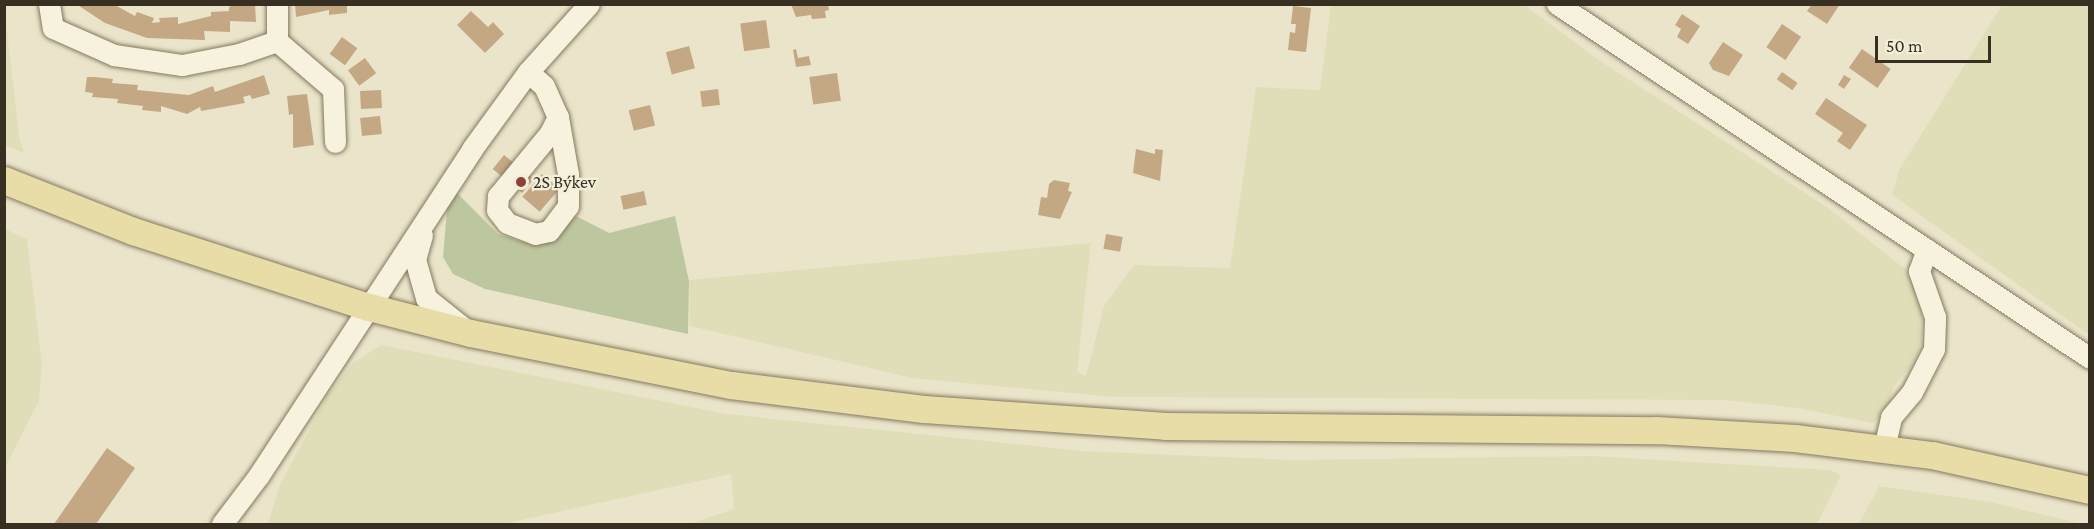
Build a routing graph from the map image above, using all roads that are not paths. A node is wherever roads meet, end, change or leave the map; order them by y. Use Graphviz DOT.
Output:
graph roads {
  1 [pos="49,4"];
  2 [pos="277,4"];
  3 [pos="589,4"];
  4 [pos="1557,4"];
  5 [pos="277,41"];
  6 [pos="528,72"];
  7 [pos="558,117"];
  8 [pos="335,142"];
  9 [pos="4,180"];
  10 [pos="427,217"];
  11 [pos="1927,249"];
  12 [pos="369,307"];
  13 [pos="470,333"];
  14 [pos="2090,358"];
  15 [pos="1884,448"];
  16 [pos="2090,490"];
  17 [pos="222,525"];
  1 -- 5 [label="street"];
  2 -- 5 [label="street"];
  3 -- 6 [label="street"];
  4 -- 11 [label="street"];
  5 -- 8 [label="street"];
  6 -- 7 [label="street"];
  6 -- 10 [label="street"];
  7 -- 7 [label="street"];
  9 -- 12 [label="main road"];
  10 -- 12 [label="street"];
  10 -- 13 [label="street"];
  11 -- 14 [label="street"];
  11 -- 15 [label="street"];
  12 -- 13 [label="main road"];
  12 -- 17 [label="street"];
  13 -- 15 [label="main road"];
  15 -- 16 [label="main road"];
}
